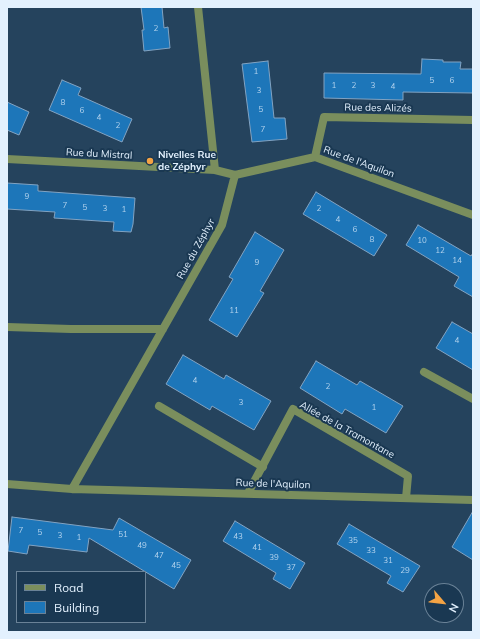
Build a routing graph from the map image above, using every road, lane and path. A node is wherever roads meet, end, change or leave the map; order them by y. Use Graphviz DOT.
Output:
graph roads {
  1 [pos="198,7"];
  2 [pos="473,120"];
  3 [pos="314,157"];
  4 [pos="7,159"];
  5 [pos="215,170"];
  6 [pos="235,175"];
  7 [pos="473,214"];
  8 [pos="7,327"];
  9 [pos="163,328"];
  10 [pos="424,372"];
  11 [pos="473,399"];
  12 [pos="159,406"];
  13 [pos="263,467"];
  14 [pos="7,484"];
  15 [pos="72,489"];
  16 [pos="248,493"];
  17 [pos="406,498"];
  18 [pos="473,500"];
  1 -- 5 [label="street"];
  2 -- 3 [label="street, Rue des Alizés"];
  3 -- 6 [label="street, Rue de l'Aquilon"];
  3 -- 7 [label="street, Rue de l'Aquilon"];
  4 -- 5 [label="street, Rue du Mistral"];
  5 -- 6 [label="street"];
  6 -- 9 [label="street, Rue du Zéphyr"];
  8 -- 9 [label="street"];
  9 -- 15 [label="street, Rue du Zéphyr"];
  10 -- 11 [label="street"];
  12 -- 13 [label="street"];
  13 -- 16 [label="street, Allée de la Tramontane"];
  13 -- 17 [label="street, Allée de la Tramontane"];
  14 -- 15 [label="street, Rue de l'Aquilon"];
  15 -- 16 [label="street, Rue de l'Aquilon"];
  16 -- 17 [label="street, Rue de l'Aquilon"];
  17 -- 18 [label="street, Rue de l'Aquilon"];
}
